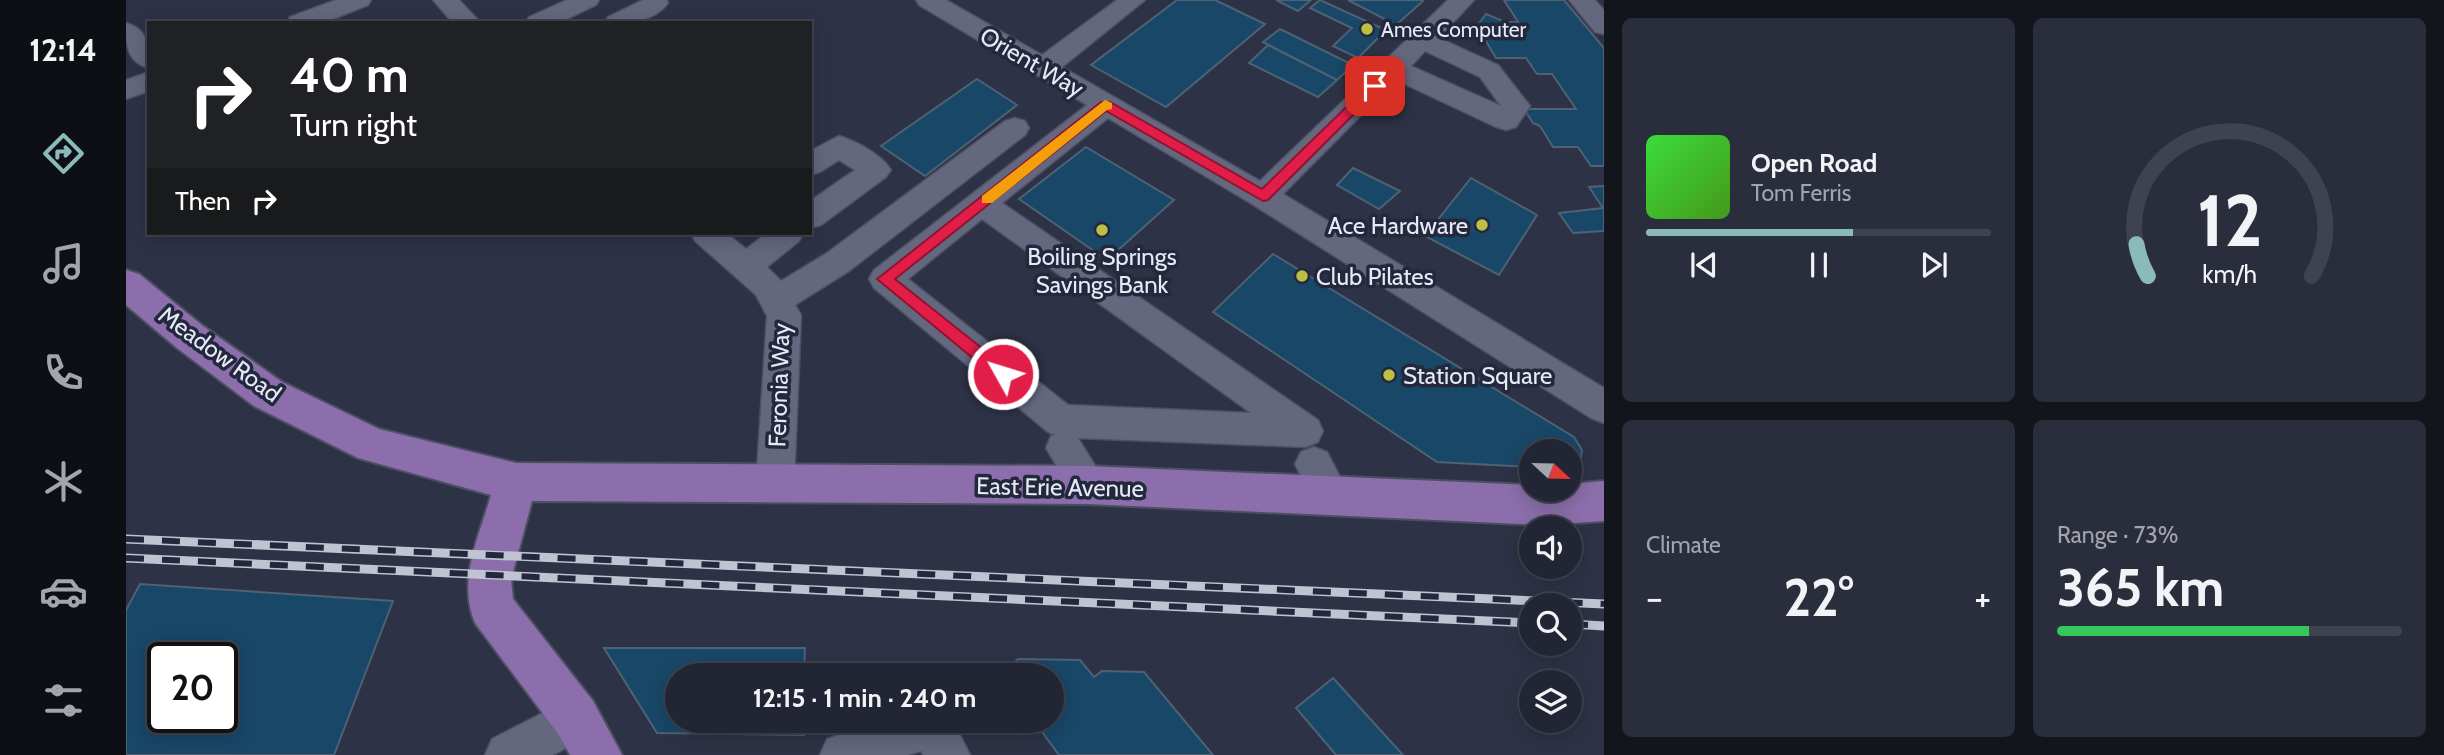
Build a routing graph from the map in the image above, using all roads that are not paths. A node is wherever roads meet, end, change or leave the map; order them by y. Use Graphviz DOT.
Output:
graph roads {
  1 [pos="359,0"];
  2 [pos="445,0"];
  3 [pos="587,0"];
  4 [pos="655,0"];
  5 [pos="928,0"];
  6 [pos="1133,0"];
  7 [pos="1462,0"];
  8 [pos="1580,0"];
  9 [pos="304,21"];
  10 [pos="466,21"];
  11 [pos="542,21"];
  12 [pos="621,21"];
  13 [pos="1604,26"];
  14 [pos="126,31"];
  15 [pos="1422,40"];
  16 [pos="147,57"];
  17 [pos="1043,68"];
  18 [pos="1393,68"];
  19 [pos="147,82"];
  20 [pos="126,90"];
  21 [pos="1105,105"];
  22 [pos="1015,128"];
  23 [pos="812,164"];
  24 [pos="1263,196"];
  25 [pos="982,204"];
  26 [pos="812,216"];
  27 [pos="708,235"];
  28 [pos="785,235"];
  29 [pos="745,267"];
  30 [pos="126,284"];
  31 [pos="776,300"];
  32 [pos="1604,407"];
  33 [pos="1065,448"];
  34 [pos="516,482"];
  35 [pos="775,485"];
  36 [pos="1087,485"];
  37 [pos="1604,501"];
  38 [pos="586,737"];
  39 [pos="508,755"];
  40 [pos="843,755"];
  41 [pos="947,755"];
  1 -- 9 [label="street"];
  2 -- 10 [label="street"];
  3 -- 11 [label="street"];
  4 -- 12 [label="street"];
  5 -- 17 [label="street, Orient Way"];
  6 -- 17 [label="street"];
  7 -- 15 [label="street"];
  8 -- 13 [label="street"];
  14 -- 16 [label="street"];
  15 -- 18 [label="street"];
  15 -- 18 [label="street"];
  17 -- 21 [label="street, Orient Way"];
  18 -- 24 [label="street"];
  19 -- 20 [label="street"];
  21 -- 24 [label="street, Orient Way"];
  21 -- 25 [label="street"];
  22 -- 31 [label="street"];
  23 -- 26 [label="street"];
  24 -- 32 [label="street, Orient Way"];
  25 -- 25 [label="street"];
  27 -- 29 [label="street, Feronia Way"];
  28 -- 29 [label="street"];
  29 -- 31 [label="street, Feronia Way"];
  30 -- 34 [label="main road, Meadow Road"];
  31 -- 35 [label="street, Feronia Way"];
  33 -- 36 [label="street"];
  34 -- 35 [label="main road, East Erie Avenue"];
  34 -- 38 [label="main road"];
  35 -- 36 [label="main road, East Erie Avenue"];
  36 -- 37 [label="main road, East Erie Avenue"];
  38 -- 39 [label="street"];
  40 -- 41 [label="street"];
}
